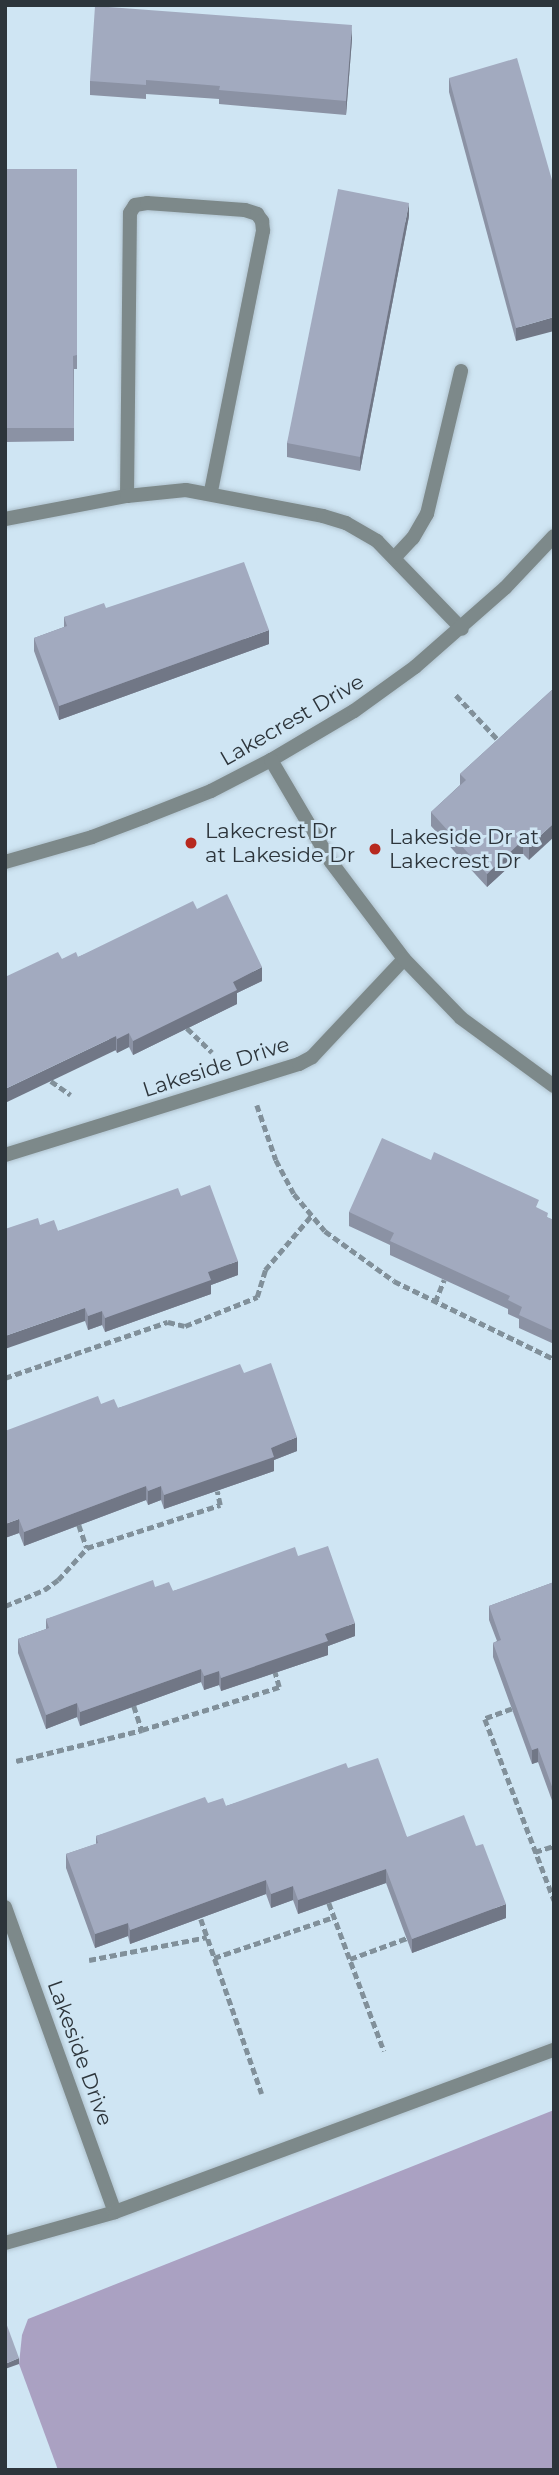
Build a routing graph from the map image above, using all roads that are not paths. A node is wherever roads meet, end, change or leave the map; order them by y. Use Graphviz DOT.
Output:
graph roads {
  1 [pos="461,371"];
  2 [pos="211,492"];
  3 [pos="127,496"];
  4 [pos="5,519"];
  5 [pos="554,536"];
  6 [pos="395,557"];
  7 [pos="461,629"];
  8 [pos="271,760"];
  9 [pos="5,862"];
  10 [pos="404,959"];
  11 [pos="554,1086"];
  12 [pos="5,1155"];
  13 [pos="5,1907"];
  14 [pos="554,2050"];
  15 [pos="115,2212"];
  16 [pos="5,2243"];
  1 -- 6 [label="street"];
  2 -- 3 [label="street"];
  2 -- 3 [label="street"];
  2 -- 6 [label="street"];
  3 -- 4 [label="street"];
  5 -- 7 [label="street, Lakecrest Drive"];
  6 -- 7 [label="street"];
  7 -- 8 [label="street, Lakecrest Drive"];
  8 -- 9 [label="street, Lakecrest Drive"];
  8 -- 10 [label="street"];
  10 -- 11 [label="street"];
  10 -- 12 [label="street, Lakeside Drive"];
  13 -- 15 [label="street, Lakeside Drive"];
  14 -- 15 [label="street"];
  15 -- 16 [label="street"];
}
